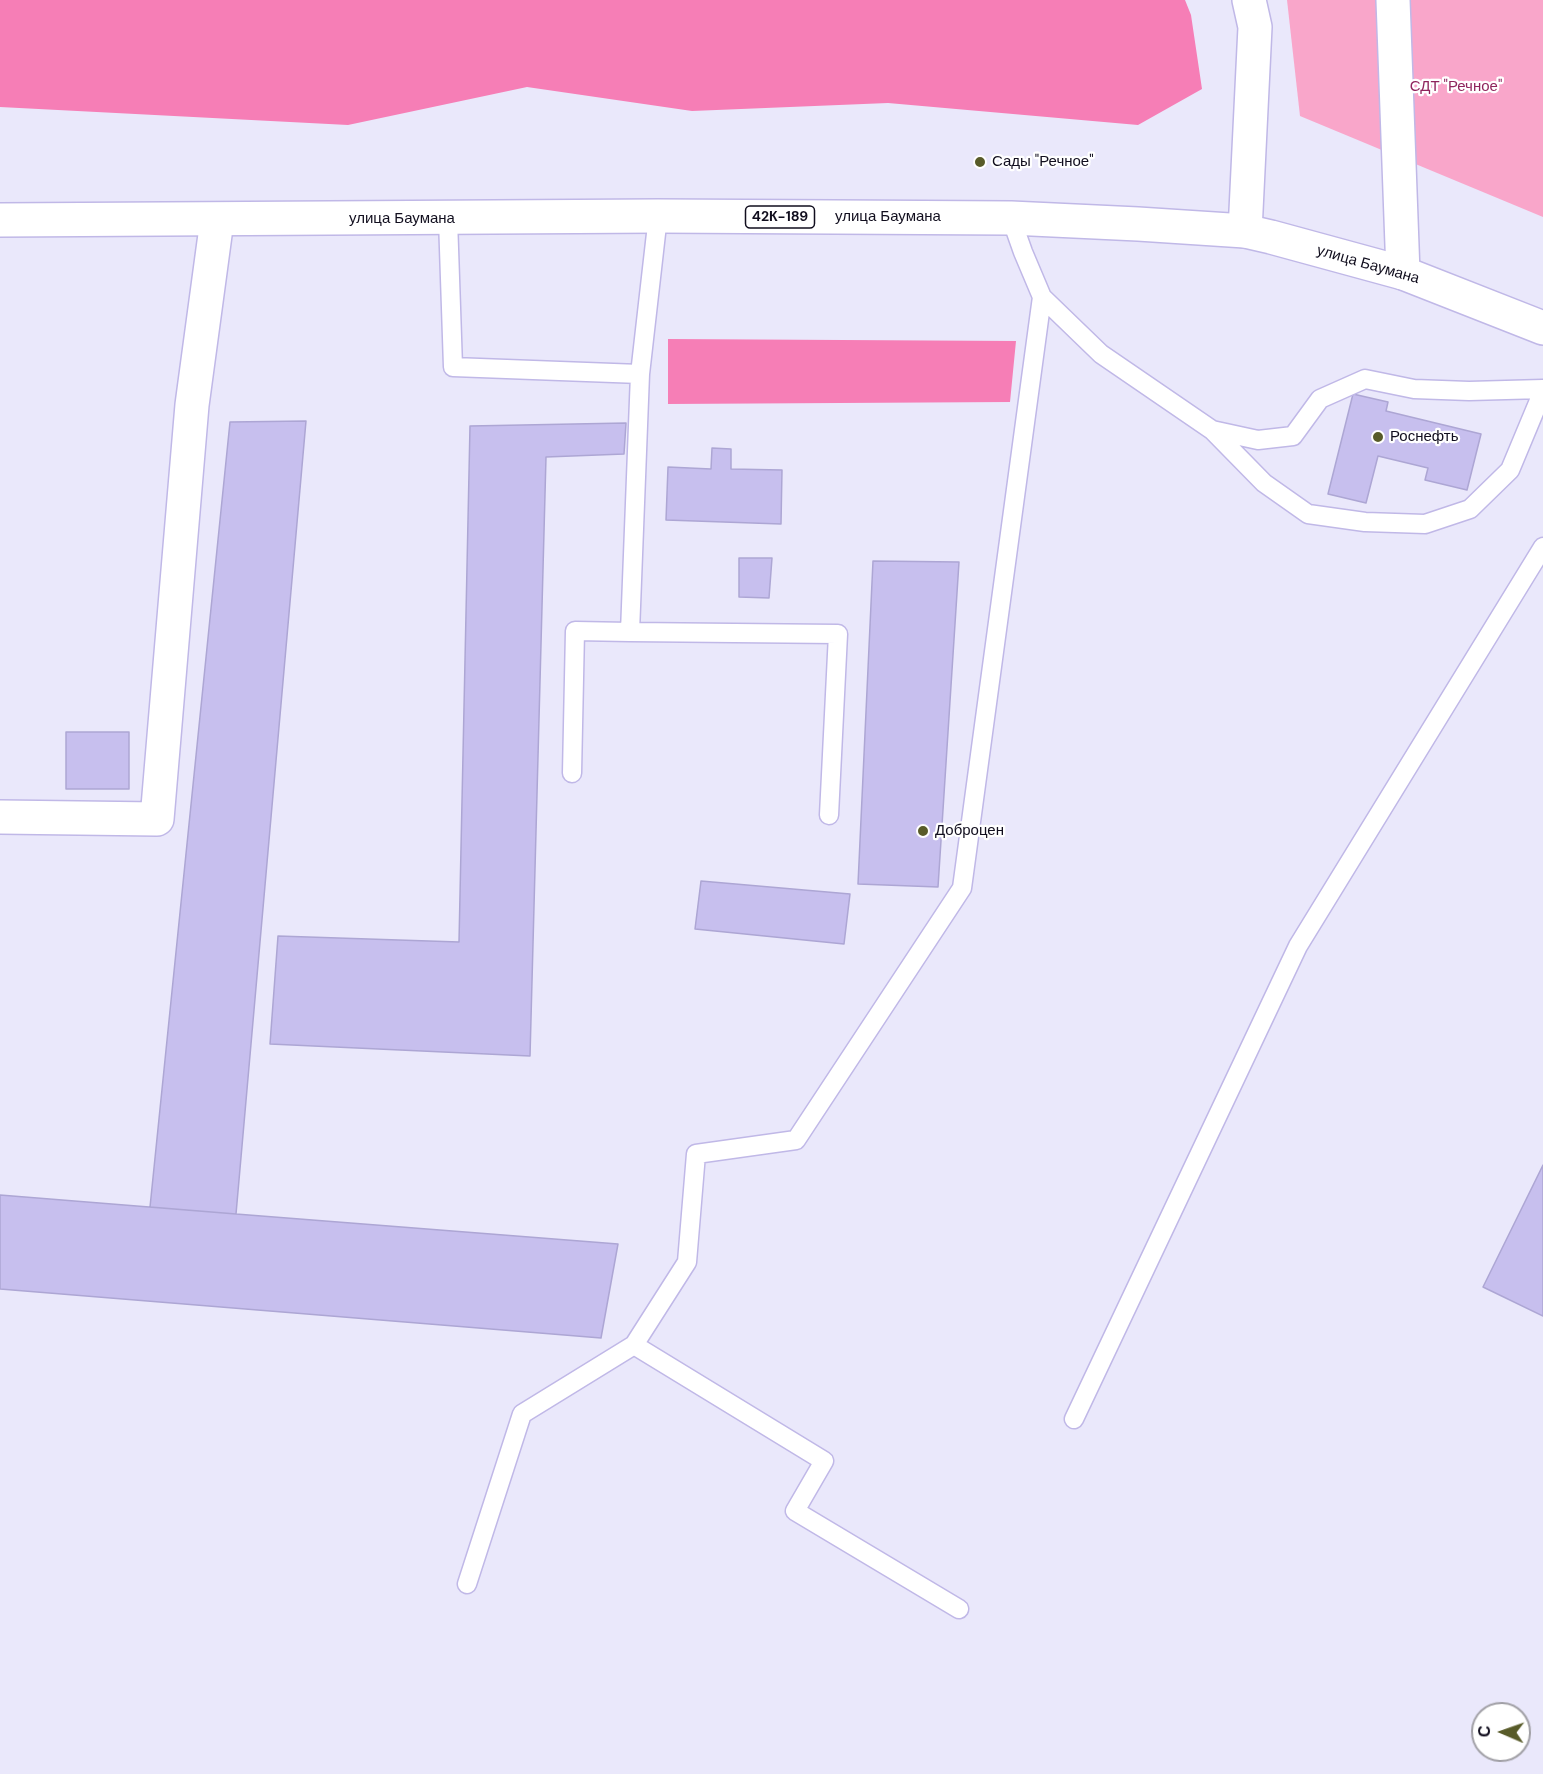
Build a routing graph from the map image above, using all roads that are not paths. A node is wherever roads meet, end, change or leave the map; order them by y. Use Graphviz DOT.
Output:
graph roads {
  1 [pos="1249,0"];
  2 [pos="1393,0"];
  3 [pos="658,216"];
  4 [pos="1011,218"];
  5 [pos="448,219"];
  6 [pos="0,220"];
  7 [pos="217,220"];
  8 [pos="1245,231"];
  9 [pos="1403,273"];
  10 [pos="1042,297"];
  11 [pos="1543,328"];
  12 [pos="640,374"];
  13 [pos="1543,390"];
  14 [pos="1212,430"];
  15 [pos="1543,547"];
  16 [pos="630,632"];
  17 [pos="572,773"];
  18 [pos="829,815"];
  19 [pos="0,817"];
  20 [pos="634,1345"];
  21 [pos="1074,1419"];
  22 [pos="467,1584"];
  23 [pos="958,1610"];
  1 -- 8 [label="main road"];
  2 -- 9 [label="main road"];
  3 -- 4 [label="main road, улица Баумана / 42К-189"];
  3 -- 5 [label="main road, улица Баумана / 42К-189"];
  3 -- 12 [label="lane"];
  4 -- 8 [label="main road, улица Баумана / 42К-189"];
  4 -- 10 [label="lane"];
  5 -- 7 [label="main road, улица Баумана / 42К-189"];
  5 -- 12 [label="lane"];
  6 -- 7 [label="main road, улица Баумана / 42К-189"];
  7 -- 19 [label="main road"];
  8 -- 9 [label="main road, улица Баумана / 42К-189"];
  9 -- 11 [label="main road, улица Баумана / 42К-189"];
  10 -- 14 [label="lane"];
  10 -- 20 [label="lane"];
  12 -- 16 [label="lane"];
  13 -- 14 [label="lane"];
  13 -- 14 [label="lane"];
  15 -- 21 [label="lane"];
  16 -- 17 [label="lane"];
  16 -- 18 [label="lane"];
  20 -- 22 [label="lane"];
  20 -- 23 [label="lane"];
}
